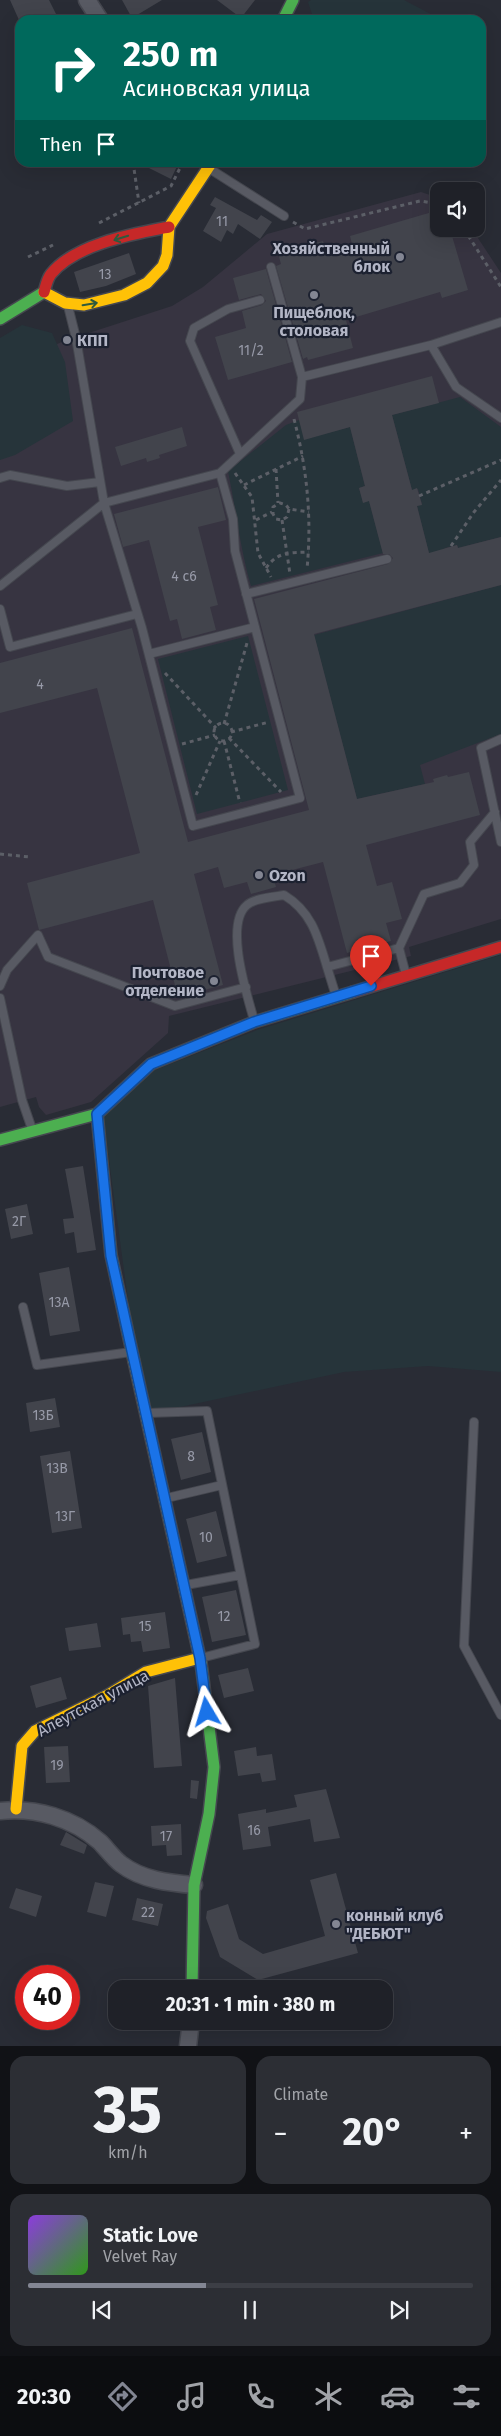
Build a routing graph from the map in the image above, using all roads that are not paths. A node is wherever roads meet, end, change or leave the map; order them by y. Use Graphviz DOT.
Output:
graph roads {
  1 [pos="87,0"];
  2 [pos="293,0"];
  3 [pos="97,15"];
  4 [pos="286,15"];
  5 [pos="210,167"];
  6 [pos="214,167"];
  7 [pos="284,216"];
  8 [pos="169,228"];
  9 [pos="271,267"];
  10 [pos="44,292"];
  11 [pos="260,300"];
  12 [pos="68,304"];
  13 [pos="0,319"];
  14 [pos="501,322"];
  15 [pos="430,345"];
  16 [pos="302,377"];
  17 [pos="501,418"];
  18 [pos="240,454"];
  19 [pos="220,472"];
  20 [pos="0,478"];
  21 [pos="100,482"];
  22 [pos="104,502"];
  23 [pos="387,559"];
  24 [pos="0,586"];
  25 [pos="246,594"];
  26 [pos="0,609"];
  27 [pos="137,614"];
  28 [pos="253,628"];
  29 [pos="149,654"];
  30 [pos="501,739"];
  31 [pos="495,812"];
  32 [pos="501,842"];
  33 [pos="501,947"];
  34 [pos="399,948"];
  35 [pos="327,967"];
  36 [pos="406,976"];
  37 [pos="0,986"];
  38 [pos="246,987"];
  39 [pos="336,997"];
  40 [pos="0,998"];
  41 [pos="254,1022"];
  42 [pos="97,1114"];
  43 [pos="33,1131"];
  44 [pos="0,1140"];
  45 [pos="23,1307"];
  46 [pos="131,1352"];
  47 [pos="148,1413"];
  48 [pos="474,1422"];
  49 [pos="222,1485"];
  50 [pos="165,1499"];
  51 [pos="240,1575"];
  52 [pos="184,1586"];
  53 [pos="200,1658"];
  54 [pos="501,1715"];
  55 [pos="8,1810"];
  56 [pos="194,1885"];
  57 [pos="192,1980"];
  58 [pos="190,2030"];
  59 [pos="188,2046"];
  1 -- 3 [label="street"];
  2 -- 4 [label="street"];
  5 -- 8 [label="street"];
  6 -- 7 [label="lane"];
  8 -- 10 [label="street, one-way"];
  12 -- 8 [label="street, one-way"];
  9 -- 16 [label="lane"];
  10 -- 12 [label="street"];
  10 -- 13 [label="street"];
  11 -- 18 [label="lane"];
  12 -- 21 [label="lane"];
  14 -- 15 [label="lane"];
  15 -- 16 [label="lane"];
  15 -- 17 [label="lane"];
  16 -- 18 [label="lane"];
  18 -- 19 [label="lane"];
  19 -- 22 [label="lane"];
  19 -- 25 [label="lane"];
  20 -- 21 [label="lane"];
  21 -- 22 [label="lane"];
  22 -- 24 [label="lane"];
  22 -- 27 [label="lane"];
  23 -- 25 [label="lane"];
  25 -- 28 [label="lane"];
  26 -- 27 [label="lane"];
  27 -- 29 [label="lane"];
  28 -- 29 [label="lane"];
  28 -- 29 [label="lane"];
  30 -- 31 [label="lane"];
  31 -- 32 [label="lane"];
  31 -- 34 [label="lane"];
  33 -- 36 [label="street"];
  34 -- 35 [label="lane"];
  34 -- 36 [label="lane"];
  35 -- 38 [label="lane"];
  35 -- 39 [label="lane"];
  36 -- 39 [label="street"];
  37 -- 38 [label="lane"];
  38 -- 41 [label="lane"];
  39 -- 41 [label="street"];
  40 -- 43 [label="lane"];
  41 -- 42 [label="street"];
  42 -- 43 [label="street"];
  42 -- 46 [label="street"];
  43 -- 44 [label="street"];
  45 -- 46 [label="lane"];
  46 -- 47 [label="street"];
  47 -- 49 [label="lane"];
  47 -- 50 [label="street"];
  48 -- 54 [label="lane"];
  49 -- 50 [label="lane"];
  49 -- 51 [label="lane"];
  50 -- 52 [label="street"];
  51 -- 52 [label="lane"];
  51 -- 53 [label="lane"];
  52 -- 53 [label="street"];
  53 -- 55 [label="street, Алеутская улица"];
  53 -- 56 [label="street"];
  55 -- 56 [label="street, Алеутская улица"];
  56 -- 57 [label="street"];
  58 -- 59 [label="street"];
}
